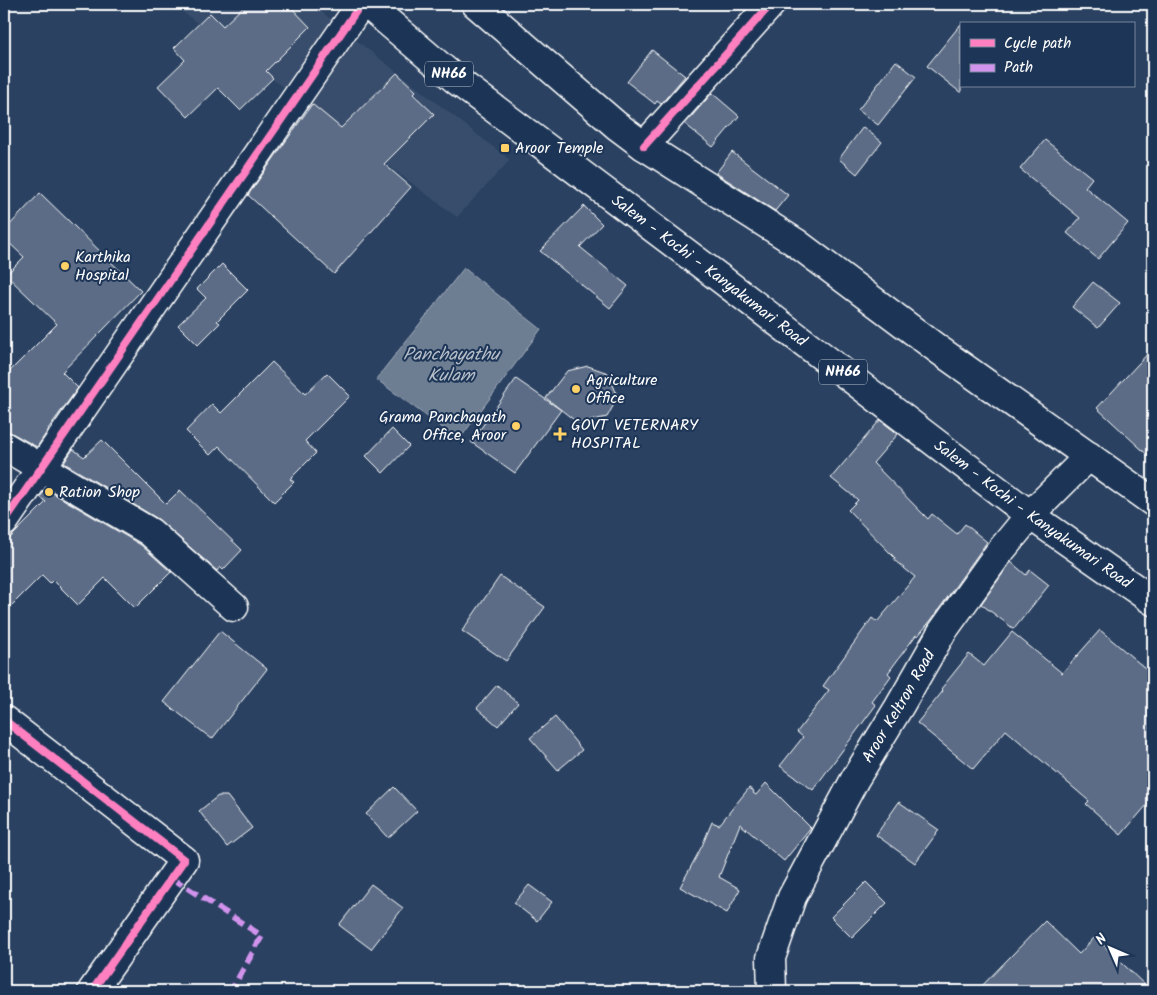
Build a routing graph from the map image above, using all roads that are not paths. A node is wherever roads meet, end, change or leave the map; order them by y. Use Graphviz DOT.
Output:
graph roads {
  1 [pos="361,4"];
  2 [pos="367,4"];
  3 [pos="476,4"];
  4 [pos="771,4"];
  5 [pos="644,146"];
  6 [pos="4,446"];
  7 [pos="1089,456"];
  8 [pos="41,468"];
  9 [pos="1153,502"];
  10 [pos="1030,515"];
  11 [pos="4,522"];
  12 [pos="1153,601"];
  13 [pos="234,607"];
  14 [pos="4,720"];
  15 [pos="92,991"];
  16 [pos="772,991"];
  1 -- 8 [label="main road"];
  2 -- 10 [label="main road, Salem - Kochi - Kanyakumari Road / NH66"];
  3 -- 5 [label="main road"];
  4 -- 5 [label="main road"];
  5 -- 7 [label="main road"];
  6 -- 8 [label="main road"];
  7 -- 9 [label="main road"];
  7 -- 10 [label="main road, Aroor Keltron Road"];
  8 -- 11 [label="main road"];
  8 -- 13 [label="main road"];
  10 -- 12 [label="main road, Salem - Kochi - Kanyakumari Road / NH66"];
  10 -- 16 [label="main road, Aroor Keltron Road"];
  14 -- 15 [label="main road"];
}
